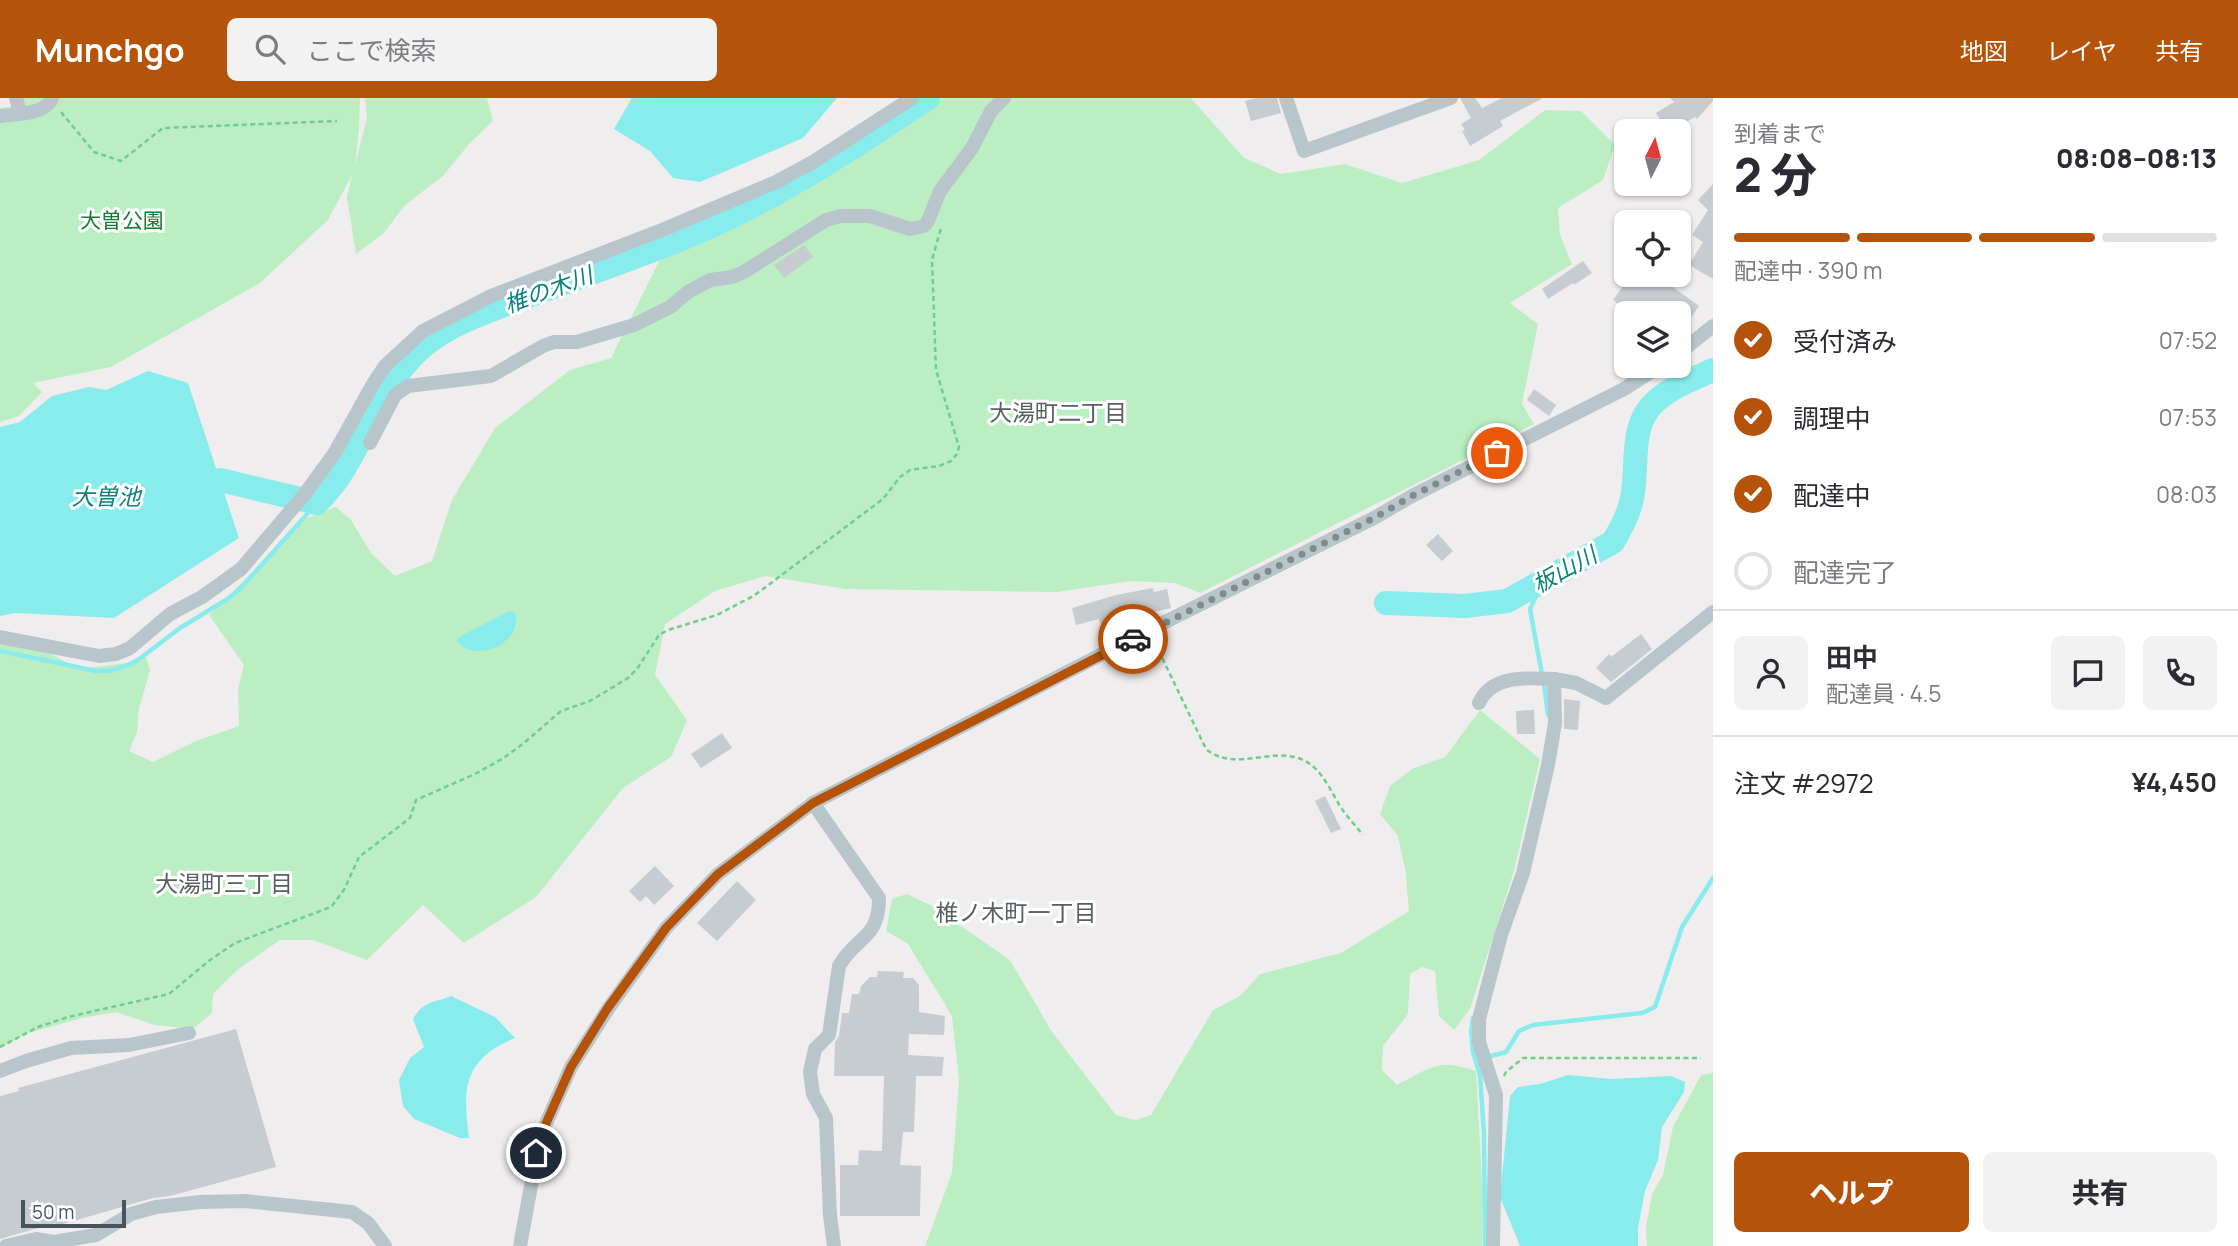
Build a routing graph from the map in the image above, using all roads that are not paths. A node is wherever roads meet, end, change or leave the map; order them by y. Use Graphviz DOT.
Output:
graph roads {
  1 [pos="16,98"];
  2 [pos="912,98"];
  3 [pos="1004,98"];
  4 [pos="1286,98"];
  5 [pos="1445,99"];
  6 [pos="51,101"];
  7 [pos="20,113"];
  8 [pos="0,116"];
  9 [pos="1713,326"];
  10 [pos="1691,344"];
  11 [pos="1641,378"];
  12 [pos="370,443"];
  13 [pos="1713,612"];
  14 [pos="0,637"];
  15 [pos="1554,679"];
  16 [pos="1479,703"];
  17 [pos="813,803"];
  18 [pos="189,1033"];
  19 [pos="0,1072"];
  20 [pos="6,1246"];
  21 [pos="385,1246"];
  22 [pos="520,1246"];
  23 [pos="834,1246"];
  24 [pos="1493,1246"];
  1 -- 7 [label="street"];
  2 -- 14 [label="street"];
  3 -- 12 [label="street"];
  4 -- 5 [label="street"];
  6 -- 7 [label="street"];
  7 -- 8 [label="street"];
  9 -- 10 [label="street"];
  11 -- 17 [label="street"];
  13 -- 15 [label="street"];
  15 -- 16 [label="street"];
  15 -- 24 [label="street"];
  17 -- 22 [label="street"];
  17 -- 23 [label="street"];
  18 -- 19 [label="street"];
  20 -- 21 [label="street"];
}
